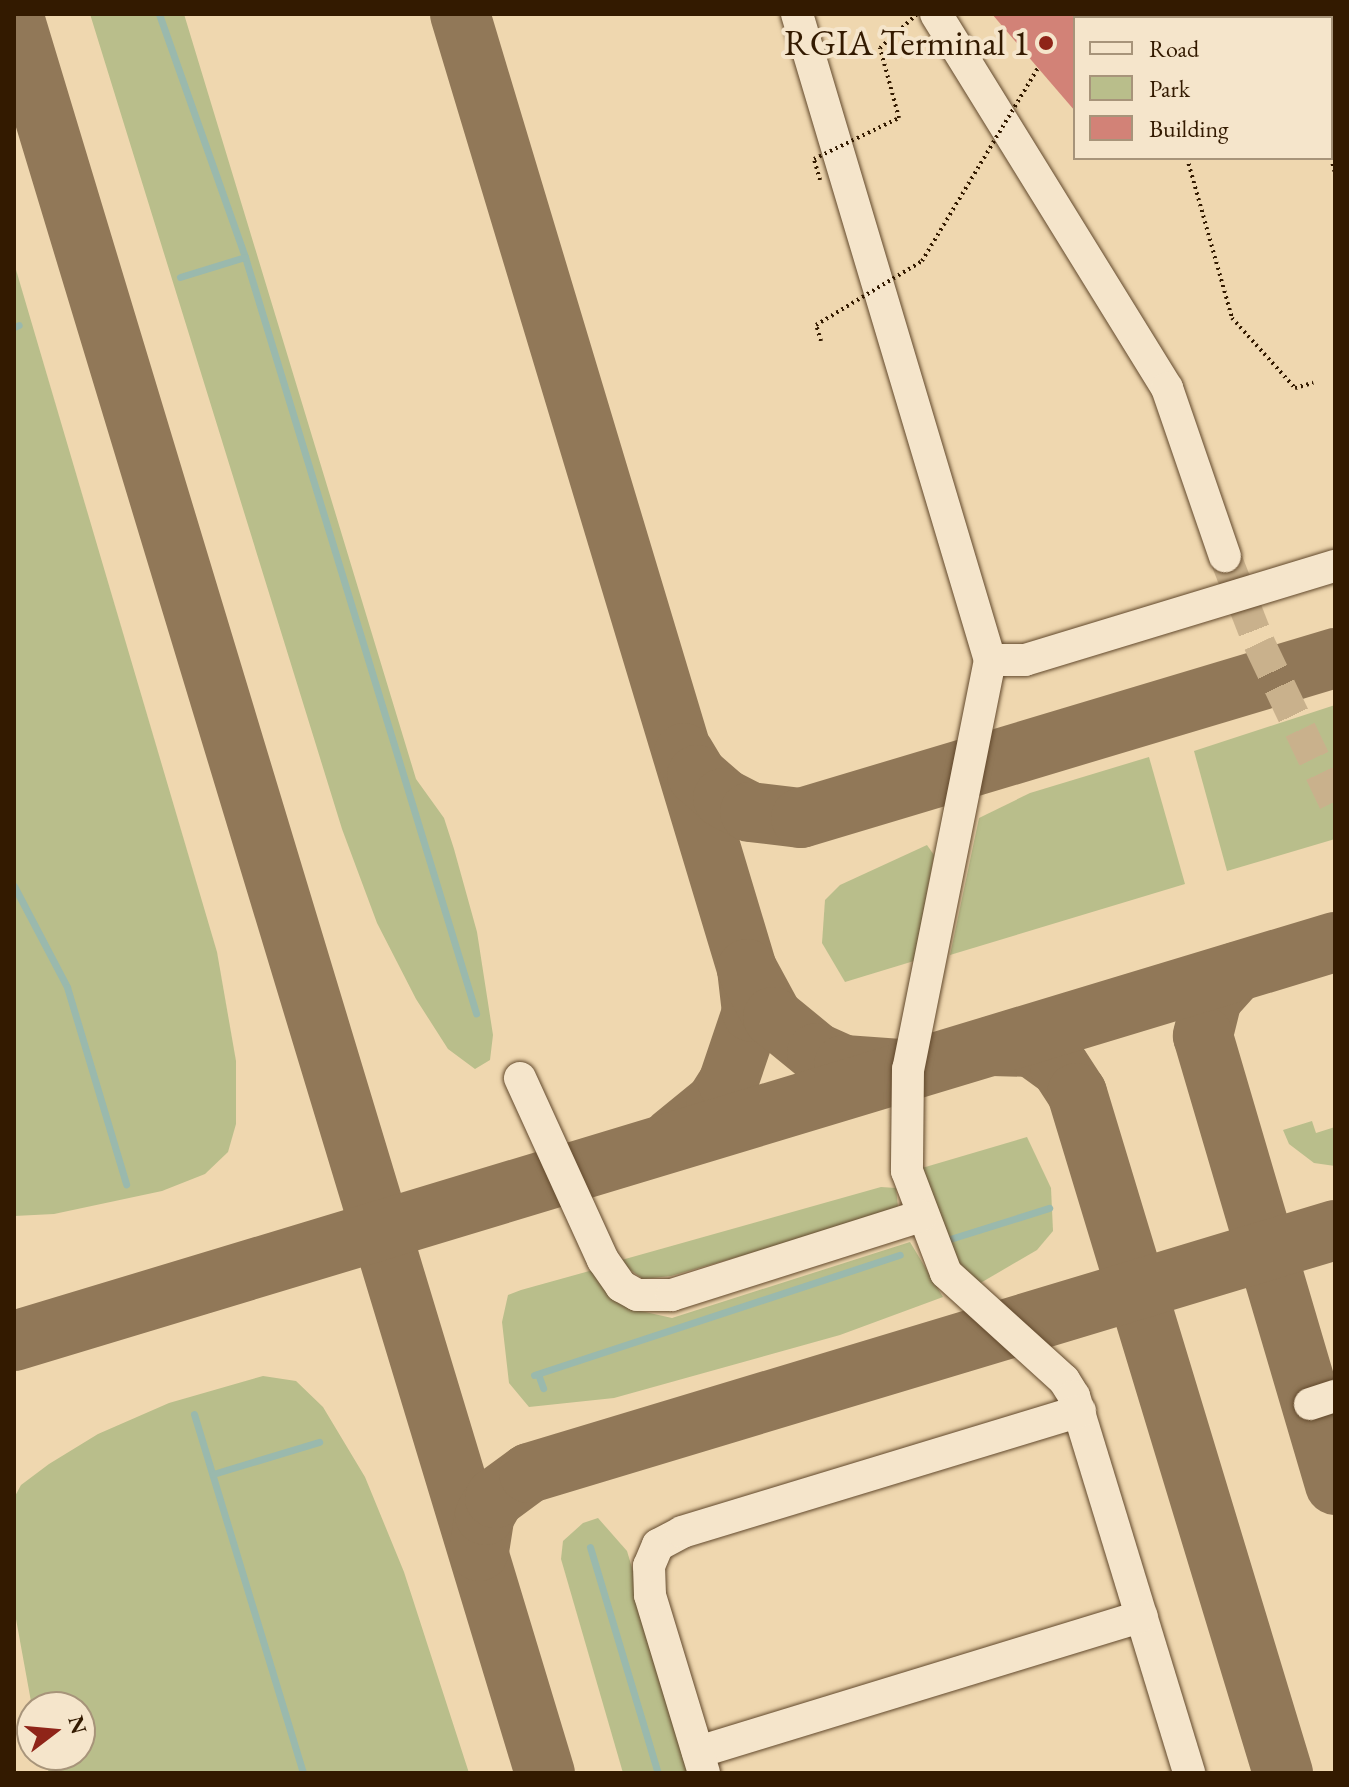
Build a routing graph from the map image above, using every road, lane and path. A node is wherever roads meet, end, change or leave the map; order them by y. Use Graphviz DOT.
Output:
graph roads {
  1 [pos="797,14"];
  2 [pos="917,14"];
  3 [pos="936,14"];
  4 [pos="1038,68"];
  5 [pos="1188,160"];
  6 [pos="820,180"];
  7 [pos="821,341"];
  8 [pos="1313,383"];
  9 [pos="1225,556"];
  10 [pos="1335,566"];
  11 [pos="990,660"];
  12 [pos="520,1078"];
  13 [pos="921,1216"];
  14 [pos="1080,1411"];
  15 [pos="1142,1616"];
  16 [pos="701,1762"];
  17 [pos="1189,1773"];
  1 -- 11 [label="lane"];
  2 -- 6 [label="path, bridge"];
  3 -- 9 [label="lane"];
  4 -- 7 [label="path, bridge"];
  5 -- 8 [label="path"];
  10 -- 11 [label="lane"];
  11 -- 13 [label="lane"];
  12 -- 13 [label="lane"];
  13 -- 14 [label="lane"];
  14 -- 15 [label="lane"];
  14 -- 16 [label="lane"];
  15 -- 16 [label="lane"];
  15 -- 17 [label="lane"];
}
